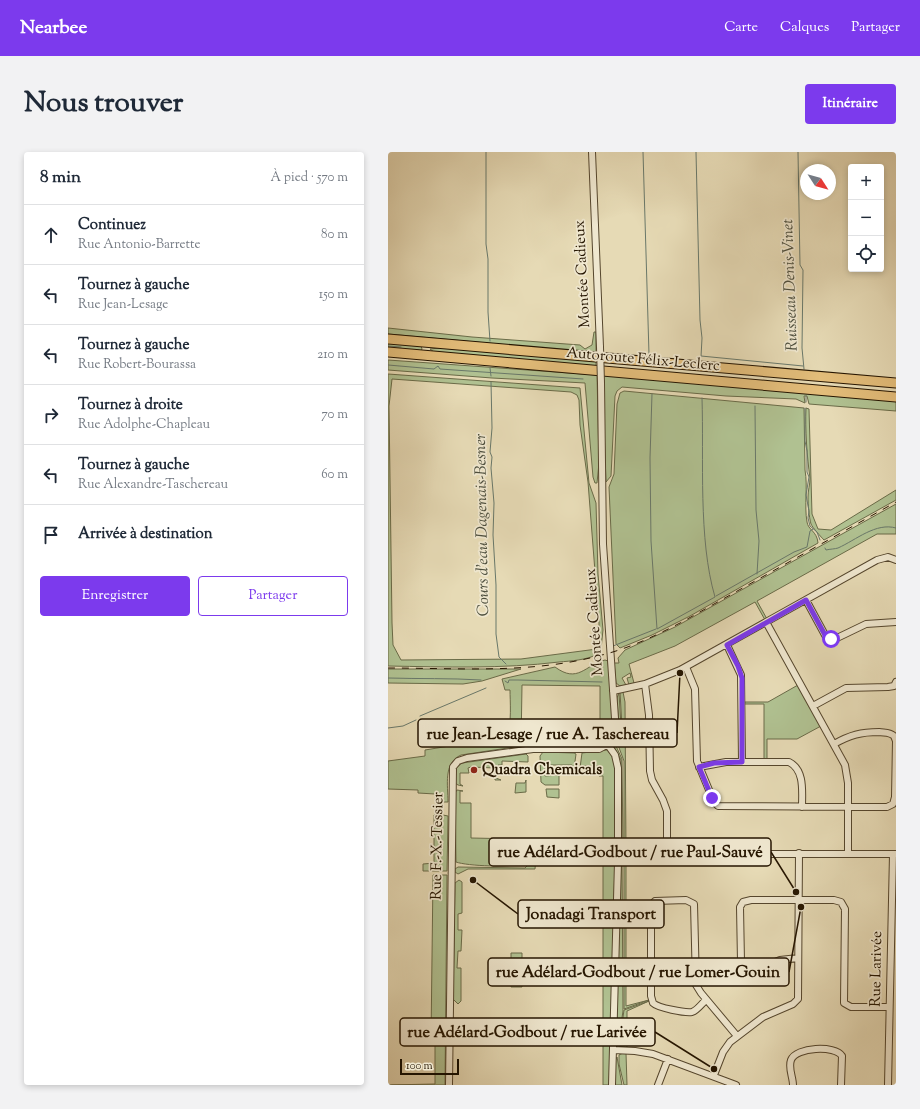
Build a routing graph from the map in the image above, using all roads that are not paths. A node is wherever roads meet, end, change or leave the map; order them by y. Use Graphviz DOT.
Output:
graph roads {
  1 [pos="592,152"];
  2 [pos="388,339"];
  3 [pos="388,352"];
  4 [pos="426,355"];
  5 [pos="388,356"];
  6 [pos="896,383"];
  7 [pos="896,397"];
  8 [pos="896,560"];
  9 [pos="806,600"];
  10 [pos="766,622"];
  11 [pos="896,622"];
  12 [pos="727,645"];
  13 [pos="686,667"];
  14 [pos="896,682"];
  15 [pos="645,684"];
  16 [pos="613,691"];
  17 [pos="813,706"];
  18 [pos="834,744"];
  19 [pos="608,745"];
  20 [pos="742,762"];
  21 [pos="699,767"];
  22 [pos="802,807"];
  23 [pos="848,807"];
  24 [pos="618,854"];
  25 [pos="667,854"];
  26 [pos="799,854"];
  27 [pos="848,854"];
  28 [pos="894,854"];
  29 [pos="799,900"];
  30 [pos="798,958"];
  31 [pos="706,1000"];
  32 [pos="889,1007"];
  33 [pos="737,1036"];
  34 [pos="613,1050"];
  35 [pos="668,1059"];
  36 [pos="714,1075"];
  37 [pos="449,1085"];
  38 [pos="612,1085"];
  39 [pos="658,1085"];
  40 [pos="736,1085"];
  41 [pos="793,1085"];
  42 [pos="842,1085"];
  43 [pos="888,1085"];
  1 -- 16 [label="street, Montée Cadieux, bridge"];
  2 -- 6 [label="highway, Autoroute Félix-Leclerc"];
  3 -- 4 [label="highway, Autoroute Félix-Leclerc"];
  4 -- 5 [label="highway"];
  4 -- 7 [label="highway, Autoroute Félix-Leclerc"];
  8 -- 9 [label="street"];
  9 -- 10 [label="street"];
  9 -- 11 [label="street"];
  10 -- 12 [label="street"];
  10 -- 17 [label="street"];
  12 -- 13 [label="street"];
  12 -- 20 [label="street"];
  13 -- 15 [label="street"];
  13 -- 21 [label="street"];
  14 -- 17 [label="street"];
  15 -- 16 [label="street"];
  15 -- 25 [label="street"];
  16 -- 19 [label="street, Montée Cadieux"];
  17 -- 18 [label="street"];
  18 -- 23 [label="street"];
  18 -- 23 [label="street"];
  19 -- 24 [label="street"];
  19 -- 37 [label="street, Rue F.-X.-Tessier"];
  20 -- 21 [label="street"];
  20 -- 22 [label="street"];
  21 -- 22 [label="street"];
  22 -- 23 [label="street"];
  23 -- 27 [label="street"];
  24 -- 25 [label="street"];
  24 -- 34 [label="street"];
  25 -- 26 [label="street"];
  26 -- 27 [label="street"];
  26 -- 29 [label="street"];
  27 -- 28 [label="street"];
  28 -- 32 [label="street, Rue Larivée"];
  29 -- 30 [label="street"];
  29 -- 30 [label="street"];
  29 -- 32 [label="street"];
  30 -- 33 [label="street"];
  31 -- 31 [label="street"];
  31 -- 33 [label="street"];
  32 -- 43 [label="street, Rue Larivée"];
  33 -- 36 [label="street"];
  34 -- 35 [label="street"];
  34 -- 38 [label="street"];
  35 -- 36 [label="street"];
  35 -- 39 [label="street"];
  36 -- 40 [label="street"];
  41 -- 42 [label="street"];
}
